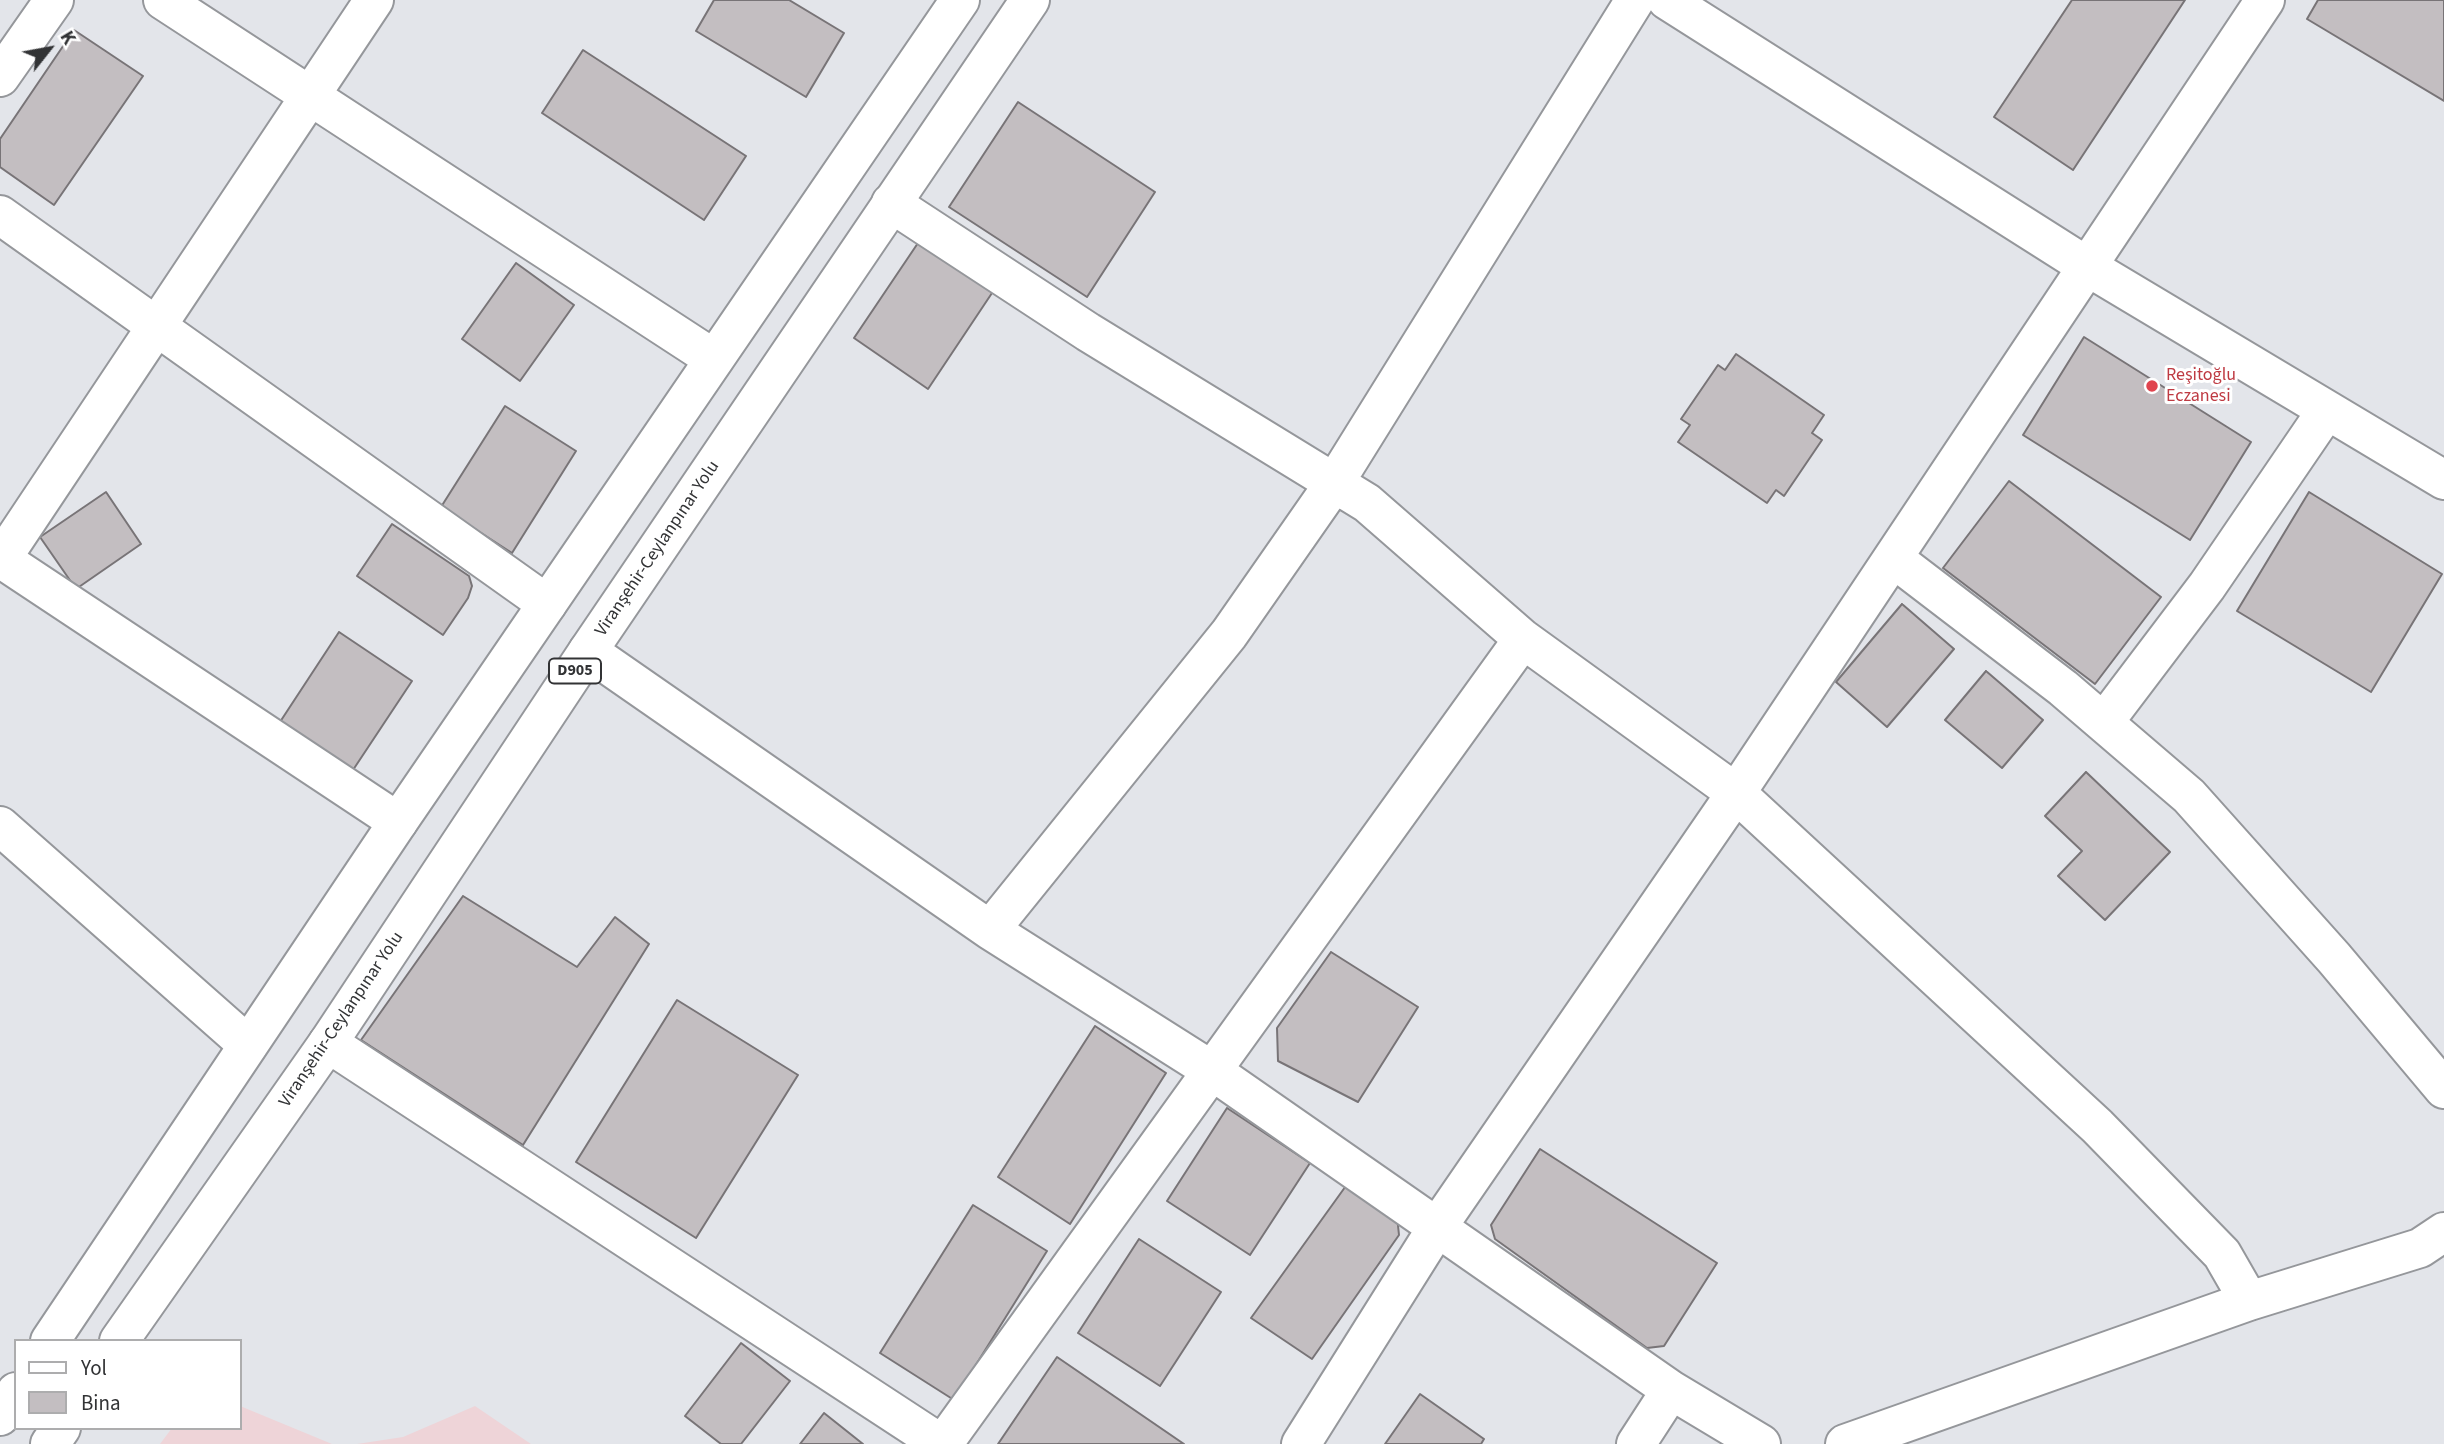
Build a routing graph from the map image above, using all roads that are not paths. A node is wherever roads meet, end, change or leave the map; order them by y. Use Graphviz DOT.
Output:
graph roads {
  1 [pos="54,0"];
  2 [pos="163,0"];
  3 [pos="374,0"];
  4 [pos="960,0"];
  5 [pos="1030,0"];
  6 [pos="1634,0"];
  7 [pos="1667,0"];
  8 [pos="2265,0"];
  9 [pos="0,77"];
  10 [pos="310,95"];
  11 [pos="891,204"];
  12 [pos="0,215"];
  13 [pos="2088,267"];
  14 [pos="155,327"];
  15 [pos="714,359"];
  16 [pos="2327,410"];
  17 [pos="2444,480"];
  18 [pos="1335,482"];
  19 [pos="1893,558"];
  20 [pos="0,559"];
  21 [pos="547,604"];
  22 [pos="1523,639"];
  23 [pos="588,651"];
  24 [pos="2104,722"];
  25 [pos="1736,793"];
  26 [pos="398,822"];
  27 [pos="5,842"];
  28 [pos="990,930"];
  29 [pos="328,1044"];
  30 [pos="248,1045"];
  31 [pos="1211,1070"];
  32 [pos="2444,1089"];
  33 [pos="1438,1226"];
  34 [pos="2444,1232"];
  35 [pos="2249,1301"];
  36 [pos="51,1339"];
  37 [pos="120,1339"];
  38 [pos="1671,1390"];
  39 [pos="14,1395"];
  40 [pos="0,1416"];
  41 [pos="942,1444"];
  42 [pos="1301,1444"];
  43 [pos="1636,1444"];
  44 [pos="1761,1444"];
  45 [pos="1845,1444"];
  1 -- 9 [label="street"];
  2 -- 10 [label="street"];
  3 -- 10 [label="street"];
  4 -- 15 [label="street"];
  5 -- 11 [label="street, Viranşehir-Ceylanpınar Yolu / D905"];
  6 -- 18 [label="street"];
  7 -- 13 [label="street"];
  8 -- 13 [label="street"];
  10 -- 14 [label="street"];
  10 -- 15 [label="street"];
  11 -- 18 [label="street"];
  11 -- 23 [label="street, Viranşehir-Ceylanpınar Yolu / D905"];
  12 -- 14 [label="street"];
  13 -- 16 [label="street"];
  13 -- 19 [label="street"];
  14 -- 20 [label="street"];
  14 -- 21 [label="street"];
  15 -- 21 [label="street"];
  16 -- 17 [label="street"];
  16 -- 24 [label="street"];
  18 -- 22 [label="street"];
  18 -- 28 [label="street"];
  19 -- 24 [label="street"];
  19 -- 25 [label="street"];
  20 -- 26 [label="street"];
  21 -- 26 [label="street"];
  22 -- 25 [label="street"];
  22 -- 31 [label="street"];
  23 -- 28 [label="street"];
  23 -- 29 [label="street, Viranşehir-Ceylanpınar Yolu / D905"];
  24 -- 32 [label="street"];
  25 -- 33 [label="street"];
  25 -- 35 [label="street"];
  26 -- 30 [label="street"];
  27 -- 30 [label="street"];
  28 -- 31 [label="street"];
  29 -- 37 [label="street, Viranşehir-Ceylanpınar Yolu / D905"];
  29 -- 41 [label="street"];
  30 -- 36 [label="street"];
  31 -- 33 [label="street"];
  31 -- 41 [label="street"];
  33 -- 38 [label="street"];
  33 -- 42 [label="street"];
  34 -- 35 [label="street"];
  35 -- 45 [label="street"];
  38 -- 43 [label="street"];
  38 -- 44 [label="street"];
  39 -- 40 [label="street"];
}
